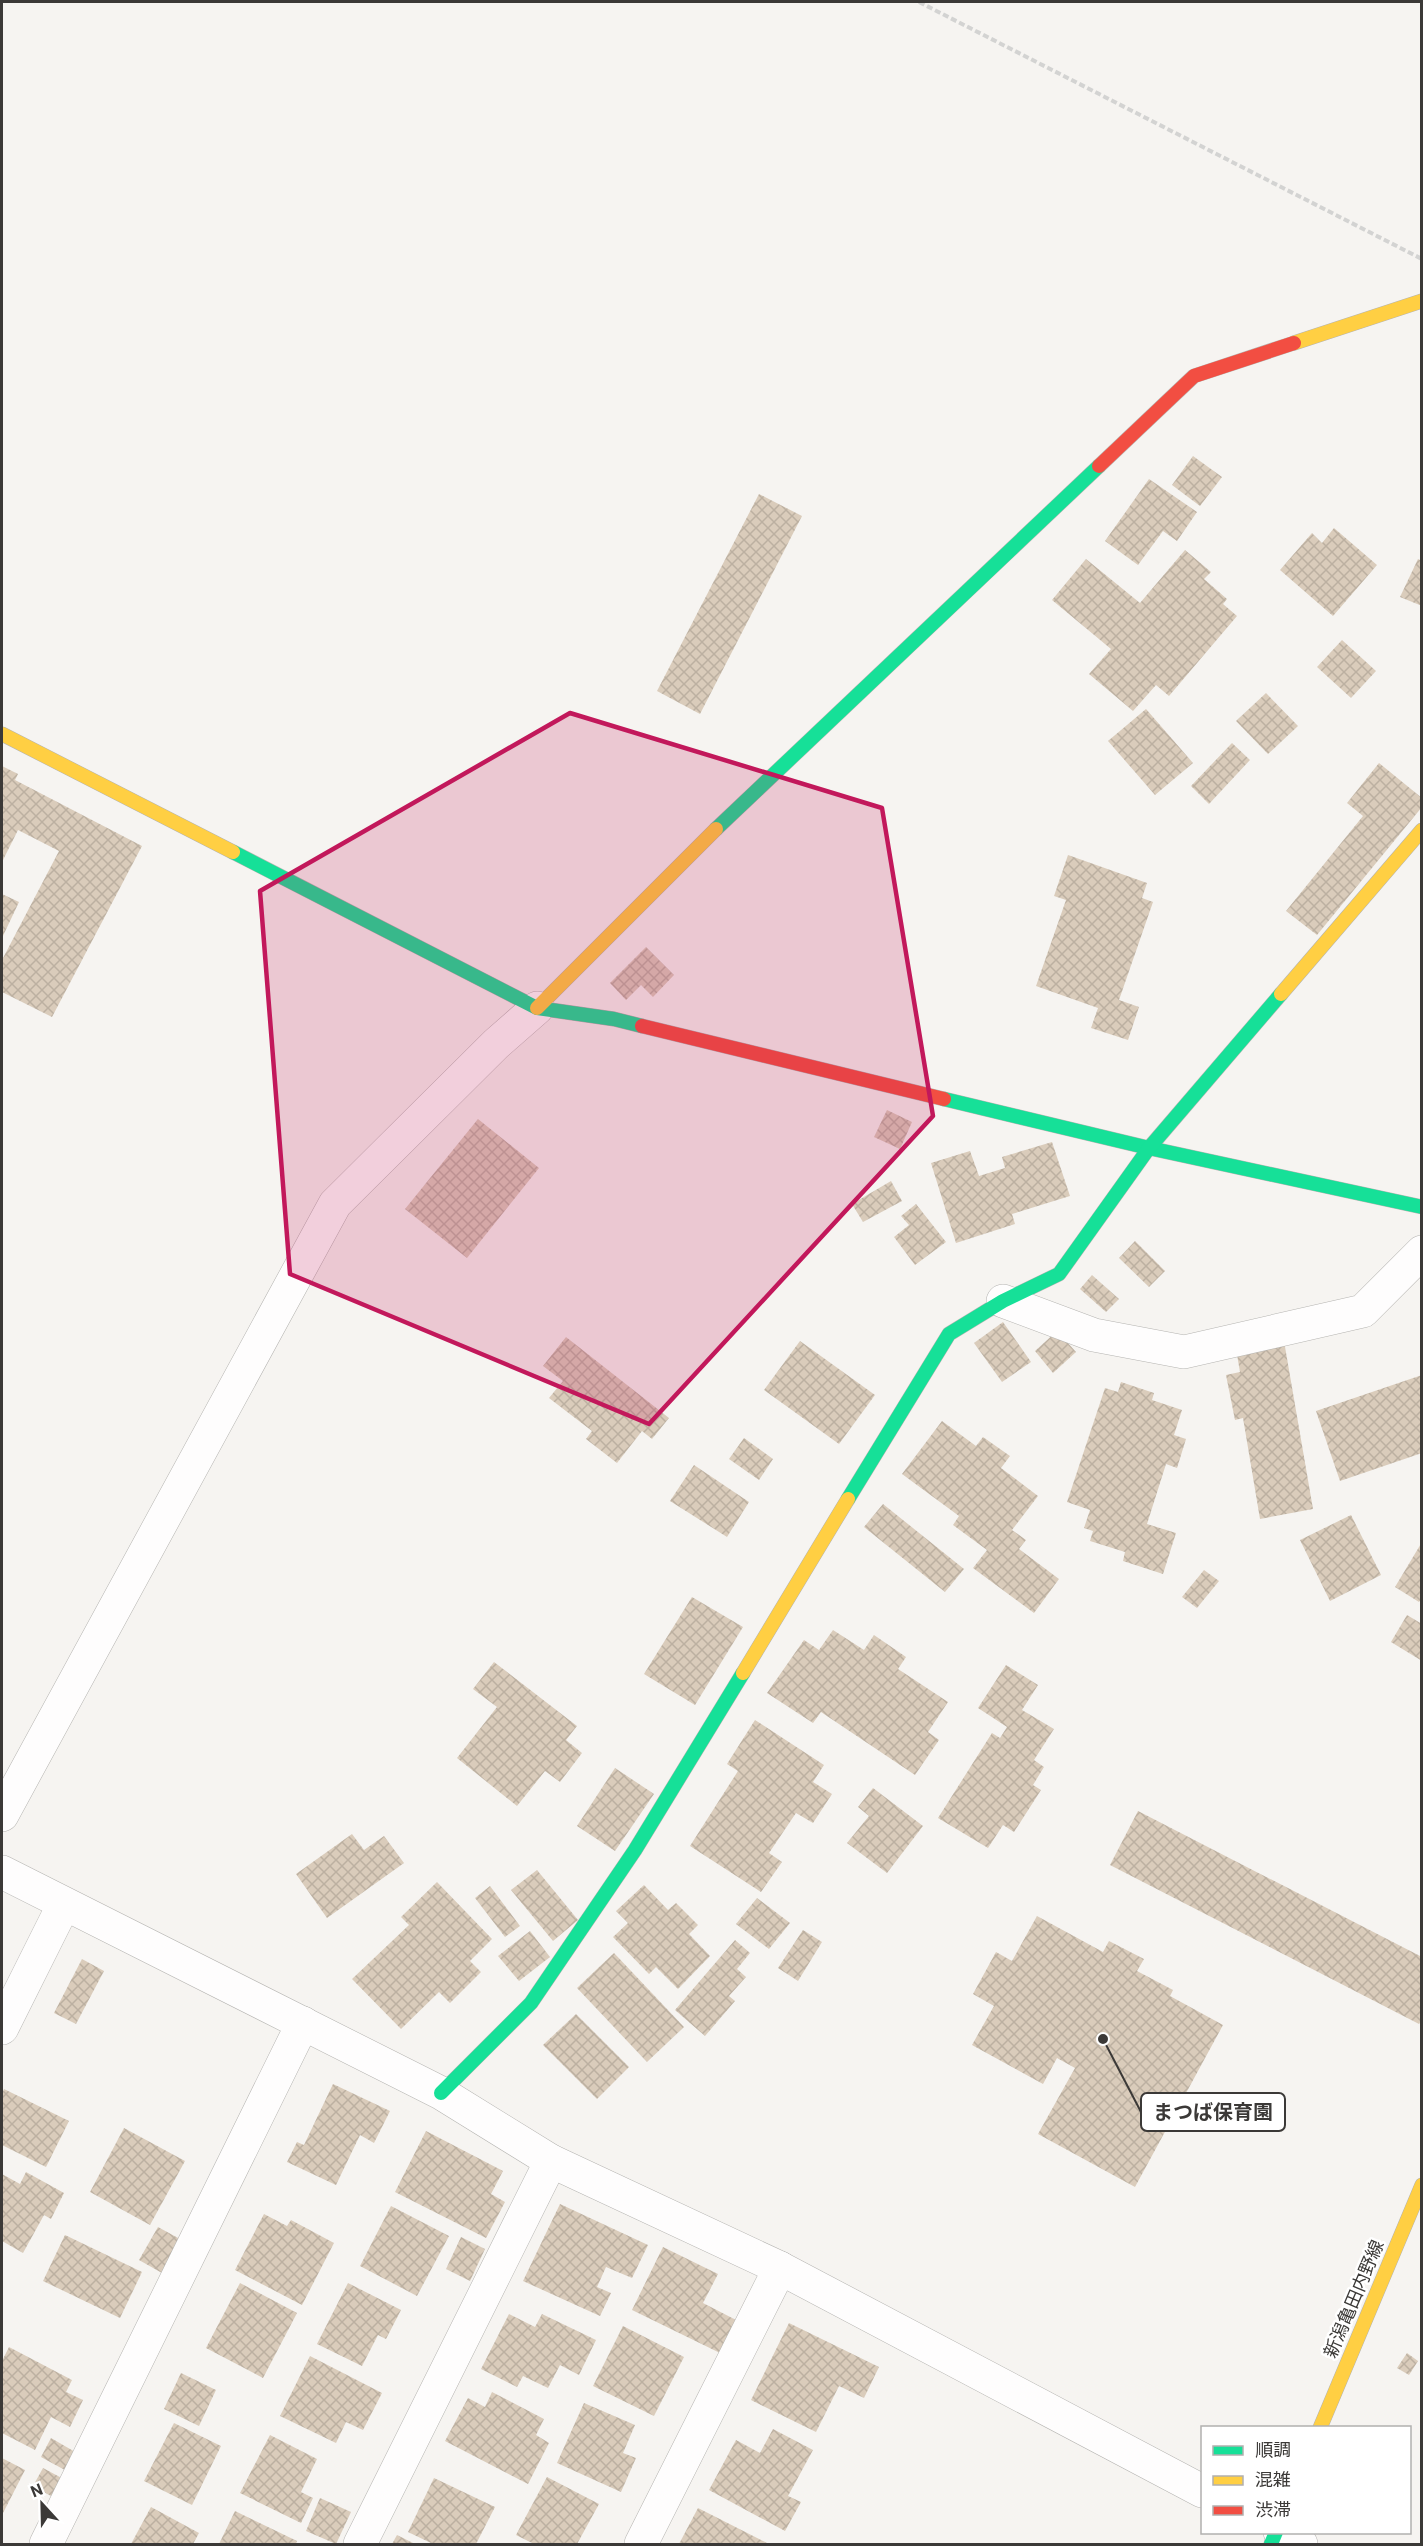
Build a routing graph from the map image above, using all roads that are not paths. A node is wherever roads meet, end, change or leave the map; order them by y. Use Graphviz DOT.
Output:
graph roads {
  1 [pos="1422,301"];
  2 [pos="2,734"];
  3 [pos="1422,830"];
  4 [pos="537,1008"];
  5 [pos="1149,1148"];
  6 [pos="1422,1207"];
  7 [pos="1422,1252"];
  8 [pos="1003,1301"];
  9 [pos="2,1815"];
  10 [pos="2,1872"];
  11 [pos="64,1904"];
  12 [pos="303,2022"];
  13 [pos="2,2028"];
  14 [pos="441,2092"];
  15 [pos="551,2161"];
  16 [pos="1422,2185"];
  17 [pos="780,2268"];
  18 [pos="1320,2426"];
  19 [pos="1201,2490"];
  20 [pos="1282,2534"];
  21 [pos="46,2544"];
  22 [pos="360,2544"];
  23 [pos="641,2544"];
  24 [pos="1301,2544"];
  1 -- 4 [label="street"];
  2 -- 4 [label="street"];
  3 -- 5 [label="street"];
  4 -- 5 [label="street"];
  4 -- 9 [label="street"];
  5 -- 6 [label="street"];
  5 -- 8 [label="street"];
  7 -- 8 [label="street"];
  8 -- 14 [label="street"];
  10 -- 11 [label="street"];
  11 -- 12 [label="street"];
  11 -- 13 [label="street"];
  12 -- 14 [label="street"];
  12 -- 21 [label="street"];
  14 -- 15 [label="street"];
  15 -- 17 [label="street"];
  15 -- 22 [label="street"];
  16 -- 18 [label="street, 新潟亀田内野線"];
  17 -- 19 [label="street"];
  17 -- 23 [label="street"];
  20 -- 24 [label="street"];
}
